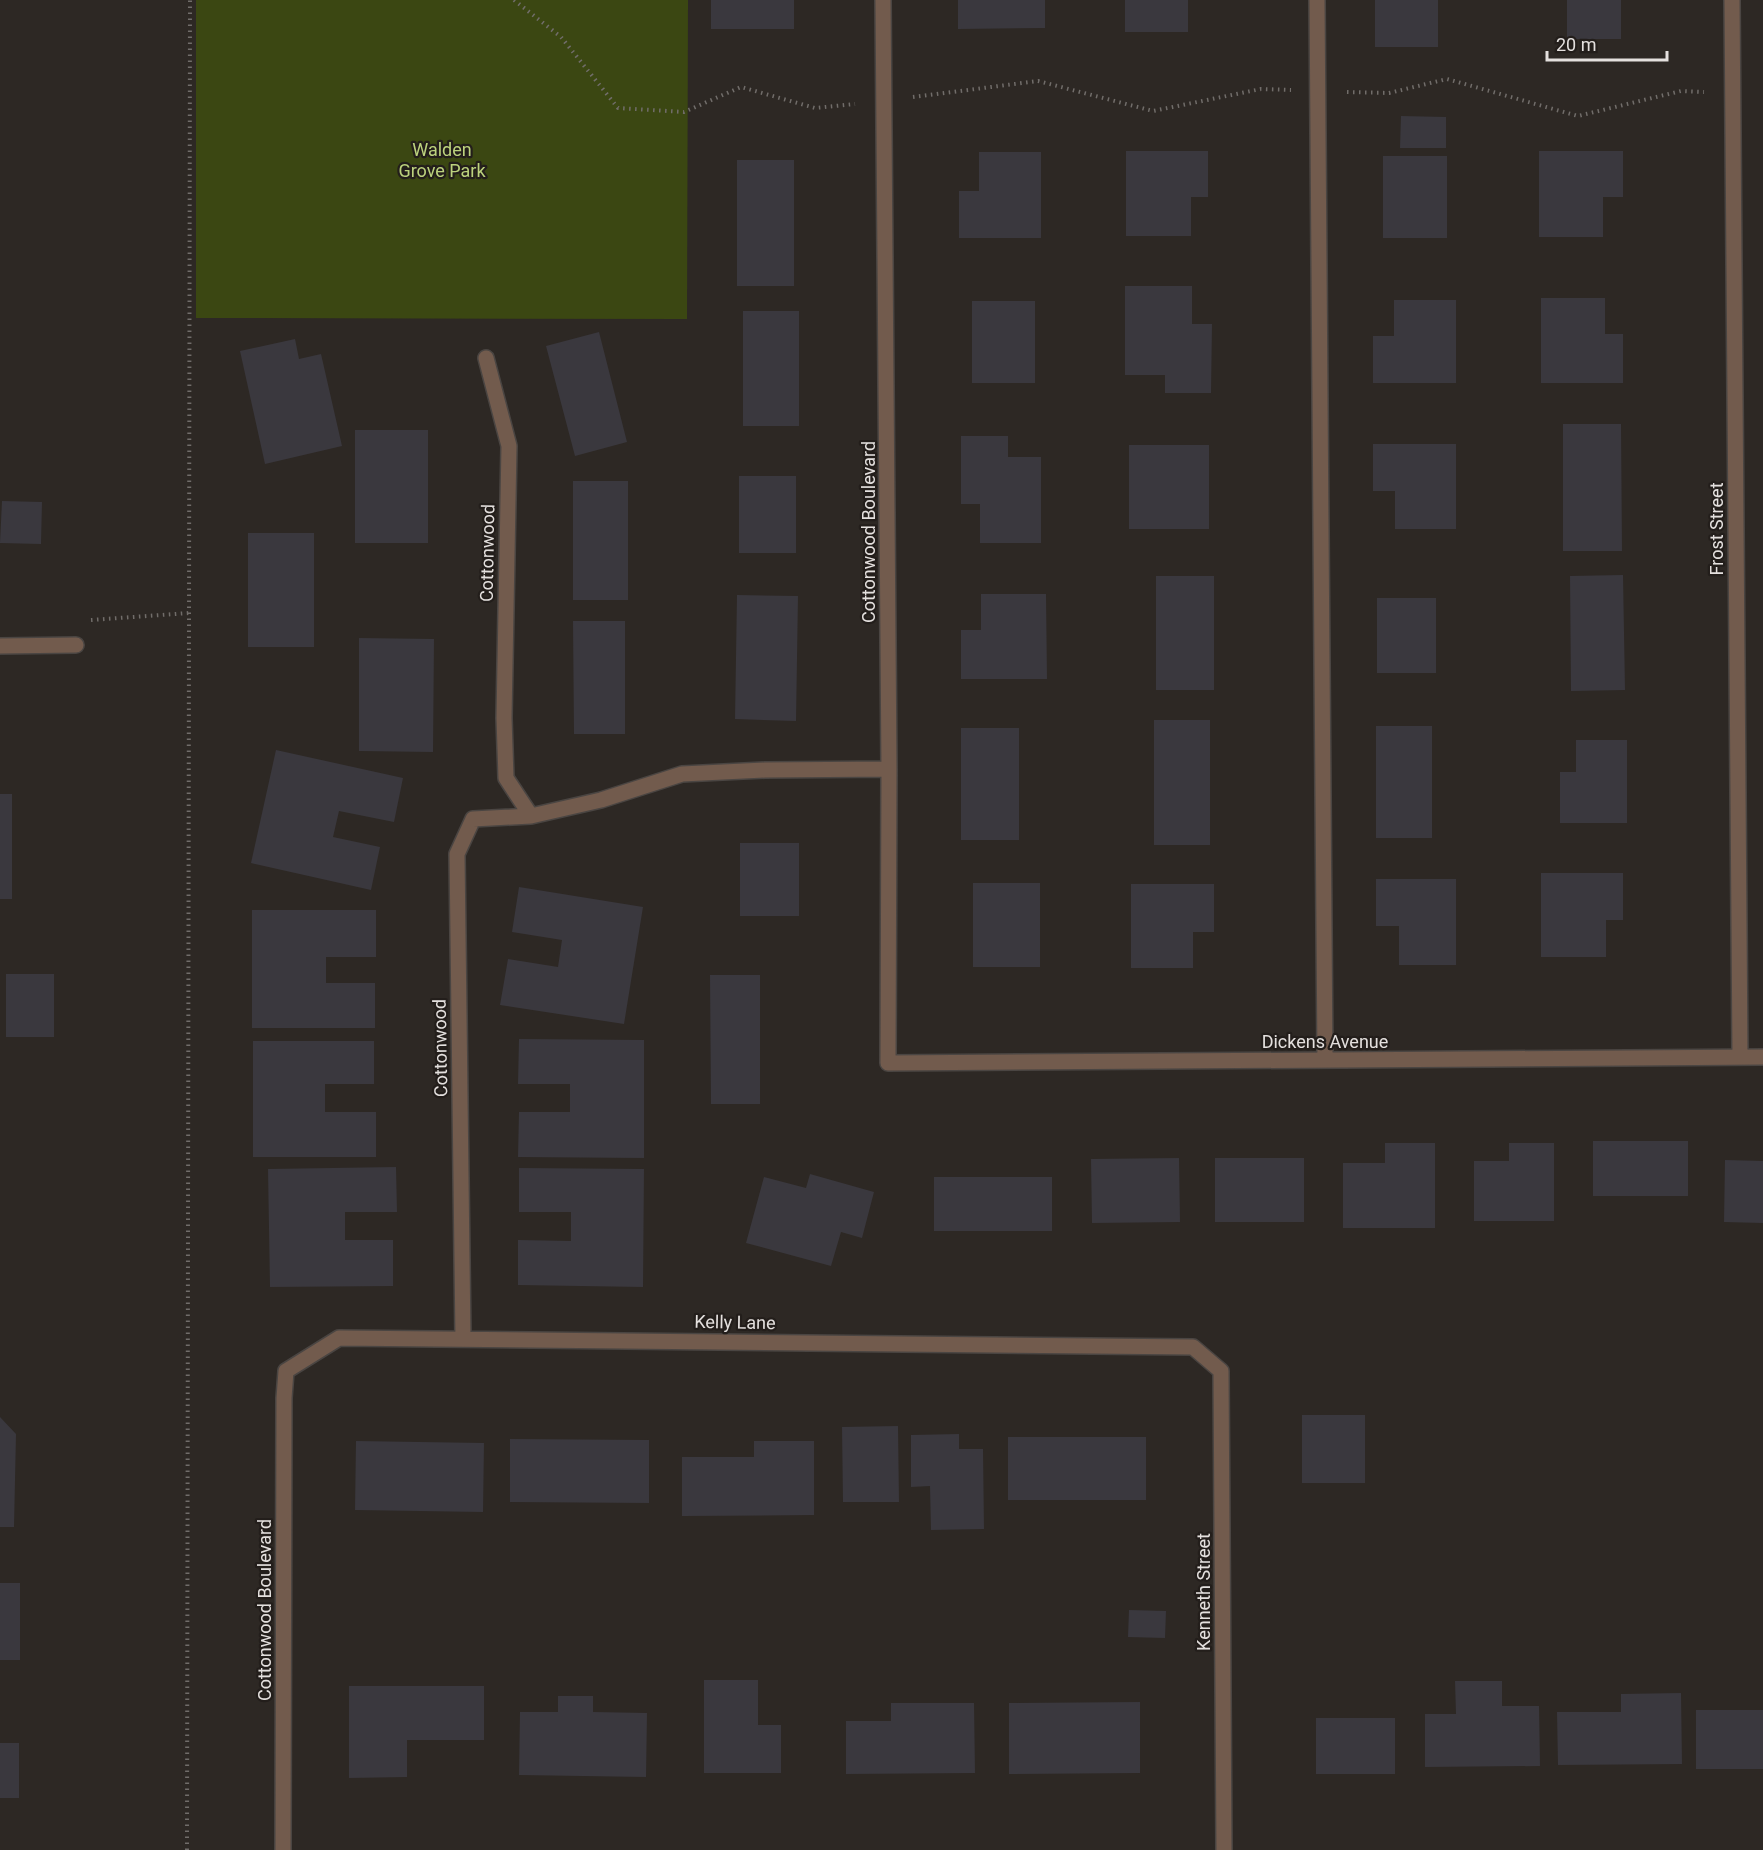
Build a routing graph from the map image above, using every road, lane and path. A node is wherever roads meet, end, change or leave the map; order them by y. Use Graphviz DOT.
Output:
graph roads {
  1 [pos="190,0"];
  2 [pos="514,0"];
  3 [pos="883,0"];
  4 [pos="1317,0"];
  5 [pos="1732,0"];
  6 [pos="1318,91"];
  7 [pos="1733,93"];
  8 [pos="884,101"];
  9 [pos="486,358"];
  10 [pos="189,613"];
  11 [pos="76,645"];
  12 [pos="0,646"];
  13 [pos="889,769"];
  14 [pos="531,816"];
  15 [pos="1740,1057"];
  16 [pos="1763,1057"];
  17 [pos="1325,1060"];
  18 [pos="888,1063"];
  19 [pos="463,1339"];
  20 [pos="1193,1347"];
  21 [pos="286,1371"];
  22 [pos="187,1850"];
  23 [pos="283,1850"];
  24 [pos="1224,1850"];
  1 -- 10 [label="path"];
  2 -- 8 [label="path"];
  3 -- 8 [label="street, Cottonwood Boulevard"];
  4 -- 6 [label="street"];
  5 -- 7 [label="street, Frost Street"];
  6 -- 7 [label="path"];
  6 -- 8 [label="path"];
  6 -- 17 [label="street"];
  7 -- 15 [label="street, Frost Street"];
  8 -- 13 [label="street, Cottonwood Boulevard"];
  9 -- 14 [label="street, Cottonwood"];
  10 -- 11 [label="path"];
  10 -- 22 [label="path"];
  11 -- 12 [label="street"];
  13 -- 14 [label="street, Cottonwood"];
  13 -- 18 [label="street, Cottonwood Boulevard"];
  14 -- 19 [label="street, Cottonwood"];
  15 -- 16 [label="street, Dickens Avenue"];
  15 -- 17 [label="street, Dickens Avenue"];
  17 -- 18 [label="street, Dickens Avenue"];
  19 -- 20 [label="street, Kelly Lane"];
  19 -- 21 [label="street, Kelly Lane"];
  20 -- 24 [label="street, Kenneth Street"];
  21 -- 23 [label="street, Cottonwood Boulevard"];
}
